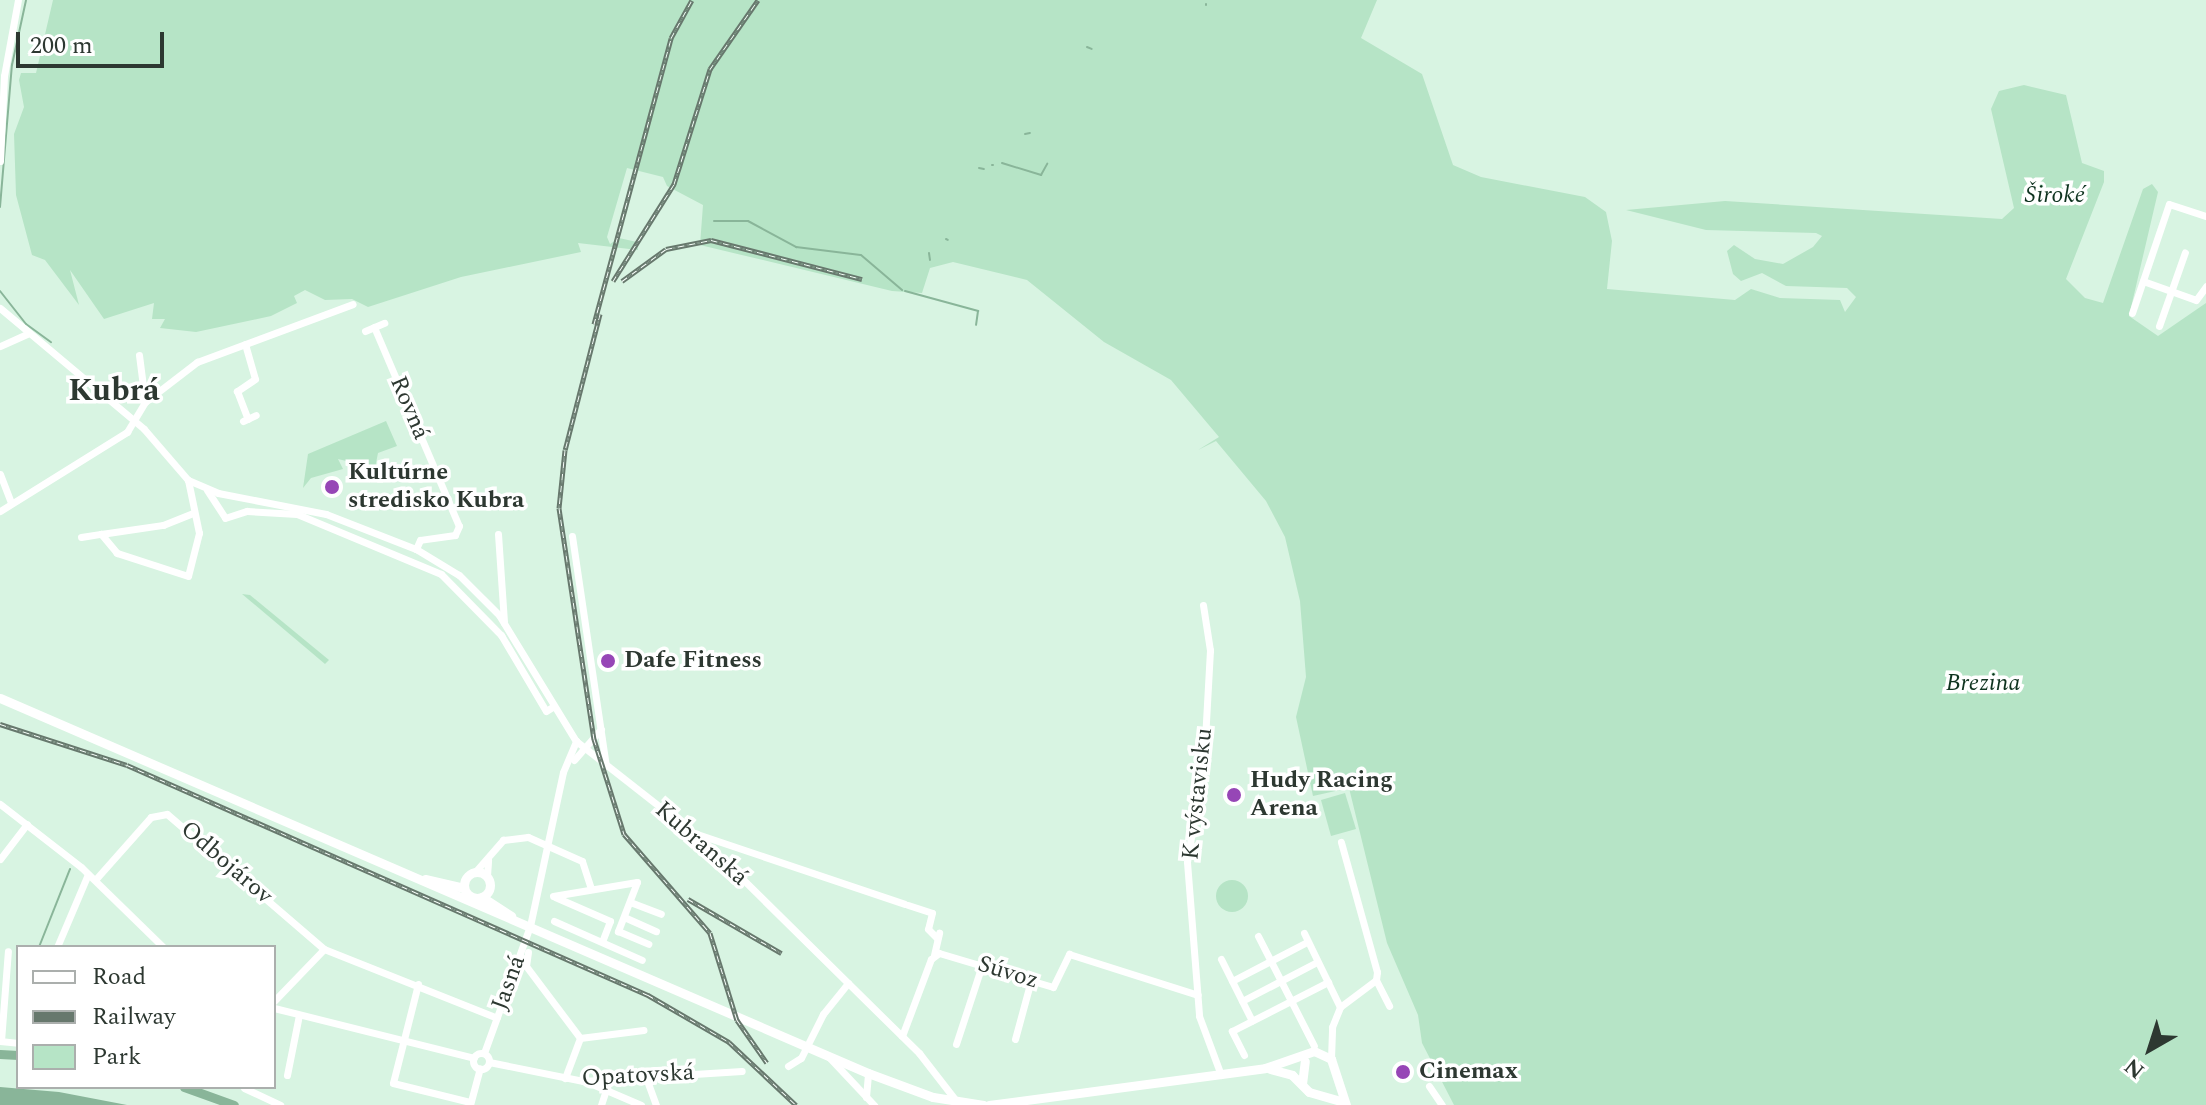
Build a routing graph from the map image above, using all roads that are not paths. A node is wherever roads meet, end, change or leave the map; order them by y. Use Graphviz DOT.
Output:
graph roads {
  1 [pos="18,0"];
  2 [pos="0,161"];
  3 [pos="2206,216"];
  4 [pos="2185,252"];
  5 [pos="2143,281"];
  6 [pos="2206,286"];
  7 [pos="2171,291"];
  8 [pos="353,304"];
  9 [pos="0,308"];
  10 [pos="2132,313"];
  11 [pos="384,323"];
  12 [pos="2159,326"];
  13 [pos="374,327"];
  14 [pos="31,331"];
  15 [pos="365,331"];
  16 [pos="245,344"];
  17 [pos="0,346"];
  18 [pos="139,355"];
  19 [pos="145,402"];
  20 [pos="249,419"];
  21 [pos="136,423"];
  22 [pos="0,474"];
  23 [pos="188,480"];
  24 [pos="207,490"];
  25 [pos="248,500"];
  26 [pos="11,502"];
  27 [pos="276,507"];
  28 [pos="0,511"];
  29 [pos="247,511"];
  30 [pos="192,513"];
  31 [pos="318,515"];
  32 [pos="363,527"];
  33 [pos="101,534"];
  34 [pos="498,534"];
  35 [pos="572,536"];
  36 [pos="81,537"];
  37 [pos="360,538"];
  38 [pos="404,545"];
  39 [pos="416,549"];
  40 [pos="400,555"];
  41 [pos="446,566"];
  42 [pos="441,574"];
  43 [pos="481,594"];
  44 [pos="474,601"];
  45 [pos="1203,605"];
  46 [pos="505,629"];
  47 [pos="0,698"];
  48 [pos="601,729"];
  49 [pos="579,745"];
  50 [pos="597,759"];
  51 [pos="574,760"];
  52 [pos="606,765"];
  53 [pos="563,772"];
  54 [pos="0,804"];
  55 [pos="27,824"];
  56 [pos="695,833"];
  57 [pos="1341,842"];
  58 [pos="548,845"];
  59 [pos="0,859"];
  60 [pos="488,860"];
  61 [pos="475,872"];
  62 [pos="410,875"];
  63 [pos="487,876"];
  64 [pos="92,877"];
  65 [pos="465,883"];
  66 [pos="591,888"];
  67 [pos="578,891"];
  68 [pos="486,893"];
  69 [pos="630,902"];
  70 [pos="570,904"];
  71 [pos="661,914"];
  72 [pos="624,917"];
  73 [pos="554,921"];
  74 [pos="525,925"];
  75 [pos="656,931"];
  76 [pos="1304,933"];
  77 [pos="1258,936"];
  78 [pos="153,937"];
  79 [pos="602,942"];
  80 [pos="1307,942"];
  81 [pos="648,944"];
  82 [pos="58,945"];
  83 [pos="151,945"];
  84 [pos="161,945"];
  85 [pos="324,949"];
  86 [pos="8,951"];
  87 [pos="528,952"];
  88 [pos="934,955"];
  89 [pos="1221,959"];
  90 [pos="642,960"];
  91 [pos="1271,960"];
  92 [pos="1317,962"];
  93 [pos="982,965"];
  94 [pos="1031,980"];
  95 [pos="1376,980"];
  96 [pos="1232,981"];
  97 [pos="1281,981"];
  98 [pos="1328,982"];
  99 [pos="848,983"];
  100 [pos="418,984"];
  101 [pos="1198,995"];
  102 [pos="276,999"];
  103 [pos="1242,1001"];
  104 [pos="1291,1001"];
  105 [pos="1389,1006"];
  106 [pos="1340,1007"];
  107 [pos="276,1009"];
  108 [pos="299,1015"];
  109 [pos="497,1018"];
  110 [pos="1252,1021"];
  111 [pos="643,1030"];
  112 [pos="902,1036"];
  113 [pos="1330,1036"];
  114 [pos="580,1038"];
  115 [pos="1015,1039"];
  116 [pos="400,1040"];
  117 [pos="0,1041"];
  118 [pos="956,1044"];
  119 [pos="807,1047"];
  120 [pos="1321,1052"];
  121 [pos="484,1053"];
  122 [pos="827,1055"];
  123 [pos="1244,1055"];
  124 [pos="474,1058"];
  125 [pos="1305,1061"];
  126 [pos="489,1062"];
  127 [pos="788,1066"];
  128 [pos="480,1068"];
  129 [pos="1273,1068"];
  130 [pos="742,1071"];
  131 [pos="868,1073"];
  132 [pos="287,1075"];
  133 [pos="645,1075"];
  134 [pos="1221,1075"];
  135 [pos="610,1076"];
  136 [pos="565,1078"];
  137 [pos="1300,1078"];
  138 [pos="1328,1080"];
  139 [pos="583,1081"];
  140 [pos="1429,1086"];
  141 [pos="606,1087"];
  142 [pos="1304,1088"];
  143 [pos="247,1089"];
  144 [pos="866,1097"];
  145 [pos="1344,1102"];
  146 [pos="958,1103"];
  147 [pos="470,1104"];
  148 [pos="280,1105"];
  149 [pos="601,1105"];
  150 [pos="641,1105"];
  151 [pos="656,1105"];
  152 [pos="874,1105"];
  153 [pos="983,1105"];
  154 [pos="989,1105"];
  155 [pos="1442,1105"];
  1 -- 2 [label="street"];
  3 -- 5 [label="street"];
  4 -- 7 [label="street"];
  5 -- 7 [label="street"];
  5 -- 10 [label="street"];
  6 -- 7 [label="street"];
  7 -- 12 [label="street"];
  8 -- 16 [label="street"];
  9 -- 14 [label="street, Kubranská"];
  11 -- 13 [label="street"];
  13 -- 15 [label="street"];
  13 -- 39 [label="street, Rovná"];
  14 -- 17 [label="street"];
  14 -- 21 [label="street, Kubranská"];
  16 -- 19 [label="street"];
  16 -- 20 [label="street"];
  18 -- 19 [label="street"];
  19 -- 21 [label="street"];
  21 -- 23 [label="street, Kubranská"];
  21 -- 26 [label="street"];
  22 -- 26 [label="street"];
  23 -- 24 [label="street, Kubranská"];
  23 -- 30 [label="street"];
  24 -- 25 [label="street, Kubranská"];
  24 -- 29 [label="street, Kubranská"];
  25 -- 27 [label="street, Kubranská"];
  25 -- 29 [label="street"];
  26 -- 28 [label="street"];
  27 -- 29 [label="street, Kubranská"];
  27 -- 31 [label="street, Kubranská"];
  30 -- 33 [label="street"];
  30 -- 33 [label="street"];
  31 -- 32 [label="street, Kubranská"];
  31 -- 37 [label="street, Kubranská"];
  32 -- 37 [label="street"];
  32 -- 38 [label="street, Kubranská"];
  33 -- 36 [label="street"];
  34 -- 46 [label="street"];
  35 -- 48 [label="street"];
  37 -- 40 [label="street, Kubranská"];
  38 -- 39 [label="street, Kubranská"];
  38 -- 40 [label="street"];
  39 -- 41 [label="street, Kubranská"];
  40 -- 42 [label="street, Kubranská"];
  41 -- 42 [label="street"];
  41 -- 43 [label="street, Kubranská"];
  42 -- 44 [label="street, Kubranská"];
  43 -- 44 [label="street"];
  43 -- 46 [label="street, Kubranská"];
  44 -- 46 [label="street, Kubranská"];
  45 -- 101 [label="street, K výstavisku"];
  46 -- 49 [label="street, Kubranská"];
  47 -- 62 [label="main road"];
  48 -- 49 [label="street"];
  48 -- 52 [label="street"];
  49 -- 50 [label="street, Kubranská"];
  49 -- 51 [label="street"];
  49 -- 53 [label="street, Jasná"];
  50 -- 51 [label="street"];
  50 -- 52 [label="street, Kubranská"];
  51 -- 53 [label="street"];
  52 -- 56 [label="street, Kubranská"];
  53 -- 58 [label="street, Jasná"];
  54 -- 55 [label="street"];
  55 -- 59 [label="street"];
  55 -- 64 [label="street"];
  56 -- 88 [label="street"];
  56 -- 99 [label="street, Kubranská"];
  57 -- 95 [label="street"];
  58 -- 60 [label="street"];
  58 -- 66 [label="street"];
  58 -- 109 [label="street, Jasná"];
  60 -- 61 [label="street"];
  60 -- 63 [label="street"];
  61 -- 63 [label="main road"];
  61 -- 65 [label="main road"];
  62 -- 65 [label="main road"];
  62 -- 74 [label="main road"];
  63 -- 68 [label="main road"];
  64 -- 78 [label="street"];
  64 -- 82 [label="street"];
  64 -- 85 [label="street, Odbojárov"];
  65 -- 68 [label="main road"];
  66 -- 67 [label="street"];
  66 -- 69 [label="street"];
  67 -- 70 [label="street"];
  67 -- 70 [label="street"];
  68 -- 74 [label="main road"];
  69 -- 71 [label="street"];
  69 -- 72 [label="street"];
  70 -- 79 [label="street"];
  72 -- 75 [label="street"];
  72 -- 81 [label="street"];
  73 -- 79 [label="street"];
  74 -- 119 [label="main road"];
  76 -- 80 [label="street"];
  77 -- 91 [label="street"];
  78 -- 83 [label="street"];
  78 -- 84 [label="street"];
  79 -- 90 [label="street"];
  80 -- 91 [label="street"];
  80 -- 92 [label="street"];
  85 -- 100 [label="street"];
  85 -- 102 [label="street"];
  86 -- 117 [label="street"];
  87 -- 114 [label="street"];
  88 -- 93 [label="street, Súvoz"];
  88 -- 112 [label="street"];
  89 -- 96 [label="street"];
  91 -- 96 [label="street"];
  91 -- 97 [label="street"];
  92 -- 97 [label="street"];
  92 -- 98 [label="street"];
  93 -- 94 [label="street, Súvoz"];
  93 -- 118 [label="street"];
  94 -- 101 [label="street, Súvoz"];
  94 -- 115 [label="street"];
  95 -- 105 [label="street"];
  95 -- 106 [label="street"];
  96 -- 103 [label="street"];
  97 -- 103 [label="street"];
  97 -- 104 [label="street"];
  98 -- 104 [label="street"];
  98 -- 106 [label="street"];
  99 -- 112 [label="street, Kubranská"];
  99 -- 119 [label="street"];
  100 -- 109 [label="street"];
  100 -- 116 [label="street"];
  101 -- 134 [label="street, K výstavisku"];
  103 -- 110 [label="street"];
  104 -- 110 [label="street"];
  104 -- 120 [label="street"];
  106 -- 113 [label="street"];
  107 -- 108 [label="street"];
  108 -- 116 [label="street"];
  108 -- 132 [label="street"];
  109 -- 121 [label="street, Jasná"];
  110 -- 123 [label="street"];
  111 -- 114 [label="street"];
  112 -- 146 [label="street, Kubranská"];
  113 -- 120 [label="street"];
  113 -- 120 [label="street"];
  114 -- 136 [label="street"];
  116 -- 124 [label="street"];
  116 -- 147 [label="street"];
  119 -- 122 [label="main road"];
  119 -- 127 [label="street"];
  120 -- 125 [label="main road"];
  120 -- 129 [label="main road"];
  120 -- 138 [label="main road"];
  121 -- 124 [label="street"];
  121 -- 126 [label="street"];
  122 -- 131 [label="main road"];
  122 -- 144 [label="street"];
  124 -- 128 [label="street"];
  125 -- 129 [label="main road"];
  125 -- 137 [label="main road"];
  126 -- 128 [label="street"];
  126 -- 136 [label="street, Opatovská"];
  128 -- 147 [label="street"];
  129 -- 134 [label="main road"];
  129 -- 137 [label="main road"];
  129 -- 142 [label="main road"];
  130 -- 133 [label="street, Opatovská"];
  131 -- 144 [label="street"];
  131 -- 146 [label="main road"];
  133 -- 135 [label="street, Opatovská"];
  133 -- 151 [label="street"];
  134 -- 154 [label="main road"];
  135 -- 139 [label="street, Opatovská"];
  135 -- 141 [label="street"];
  136 -- 139 [label="street, Opatovská"];
  137 -- 138 [label="main road"];
  137 -- 142 [label="main road"];
  138 -- 145 [label="main road"];
  139 -- 141 [label="street"];
  140 -- 155 [label="street"];
  141 -- 149 [label="street"];
  141 -- 150 [label="street"];
  142 -- 145 [label="main road"];
  143 -- 148 [label="street"];
  144 -- 152 [label="street"];
  146 -- 153 [label="main road"];
}
